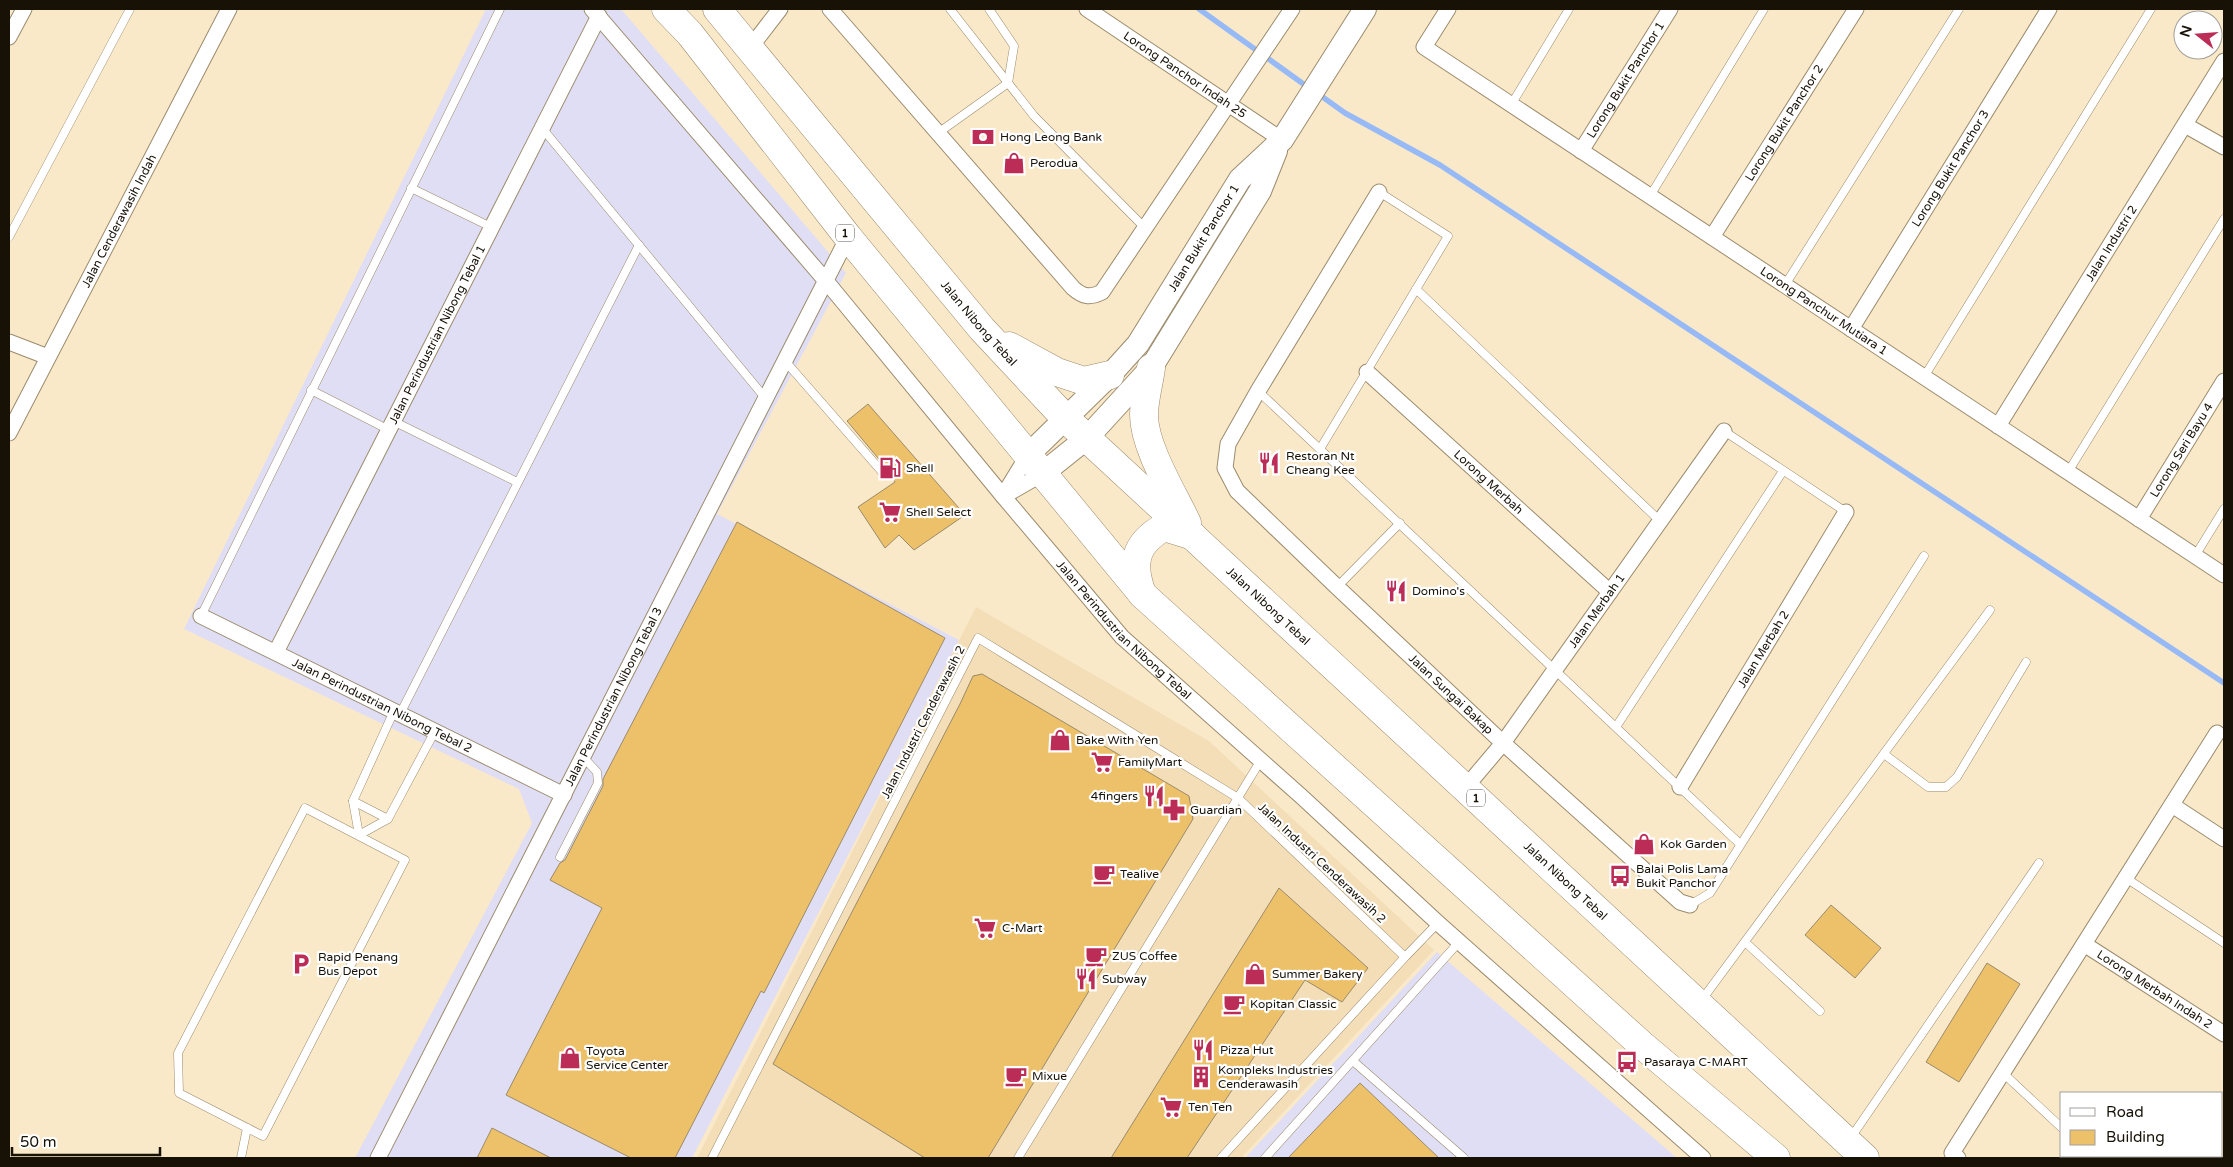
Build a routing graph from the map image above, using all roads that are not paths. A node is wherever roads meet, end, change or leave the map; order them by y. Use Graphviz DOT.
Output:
graph roads {
  1 [pos="24,9"];
  2 [pos="130,9"];
  3 [pos="229,9"];
  4 [pos="500,9"];
  5 [pos="666,9"];
  6 [pos="717,9"];
  7 [pos="780,9"];
  8 [pos="830,9"];
  9 [pos="950,9"];
  10 [pos="990,9"];
  11 [pos="1087,9"];
  12 [pos="1365,9"];
  13 [pos="1448,9"];
  14 [pos="1569,9"];
  15 [pos="1670,9"];
  16 [pos="1764,9"];
  17 [pos="1856,9"];
  18 [pos="1959,9"];
  19 [pos="2049,9"];
  20 [pos="2151,9"];
  21 [pos="1290,10"];
  22 [pos="595,12"];
  23 [pos="9,37"];
  24 [pos="750,48"];
  25 [pos="2224,61"];
  26 [pos="1008,83"];
  27 [pos="1228,105"];
  28 [pos="1511,105"];
  29 [pos="2185,125"];
  30 [pos="542,128"];
  31 [pos="938,133"];
  32 [pos="1282,139"];
  33 [pos="2224,147"];
  34 [pos="1581,151"];
  35 [pos="411,188"];
  36 [pos="1379,192"];
  37 [pos="1650,196"];
  38 [pos="2224,219"];
  39 [pos="491,227"];
  40 [pos="1144,227"];
  41 [pos="9,237"];
  42 [pos="848,237"];
  43 [pos="1712,237"];
  44 [pos="639,245"];
  45 [pos="826,281"];
  46 [pos="1786,286"];
  47 [pos="1416,289"];
  48 [pos="982,329"];
  49 [pos="1851,329"];
  50 [pos="9,342"];
  51 [pos="48,357"];
  52 [pos="785,361"];
  53 [pos="1151,368"];
  54 [pos="1366,372"];
  55 [pos="1110,375"];
  56 [pos="1924,377"];
  57 [pos="2224,381"];
  58 [pos="311,390"];
  59 [pos="1258,391"];
  60 [pos="766,399"];
  61 [pos="1066,419"];
  62 [pos="391,425"];
  63 [pos="1998,426"];
  64 [pos="1724,431"];
  65 [pos="9,433"];
  66 [pos="1088,438"];
  67 [pos="1320,449"];
  68 [pos="1035,465"];
  69 [pos="1783,470"];
  70 [pos="2068,472"];
  71 [pos="884,474"];
  72 [pos="517,482"];
  73 [pos="1003,496"];
  74 [pos="2224,510"];
  75 [pos="1846,512"];
  76 [pos="2139,519"];
  77 [pos="1660,521"];
  78 [pos="1400,523"];
  79 [pos="1193,536"];
  80 [pos="1924,556"];
  81 [pos="2196,556"];
  82 [pos="2224,575"];
  83 [pos="1337,587"];
  84 [pos="1610,592"];
  85 [pos="1143,595"];
  86 [pos="1990,610"];
  87 [pos="201,616"];
  88 [pos="276,652"];
  89 [pos="2026,662"];
  90 [pos="1554,670"];
  91 [pos="397,712"];
  92 [pos="1616,726"];
  93 [pos="435,731"];
  94 [pos="2221,736"];
  95 [pos="1503,743"];
  96 [pos="1884,754"];
  97 [pos="583,757"];
  98 [pos="1261,760"];
  99 [pos="1680,787"];
  100 [pos="1465,788"];
  101 [pos="564,795"];
  102 [pos="1238,798"];
  103 [pos="353,801"];
  104 [pos="2172,805"];
  105 [pos="388,820"];
  106 [pos="359,835"];
  107 [pos="2224,839"];
  108 [pos="1740,844"];
  109 [pos="560,857"];
  110 [pos="2039,864"];
  111 [pos="2126,878"];
  112 [pos="1690,905"];
  113 [pos="1438,923"];
  114 [pos="1459,942"];
  115 [pos="1745,942"];
  116 [pos="2224,943"];
  117 [pos="2084,944"];
  118 [pos="1405,957"];
  119 [pos="1699,1004"];
  120 [pos="1820,1011"];
  121 [pos="2224,1034"];
  122 [pos="1353,1061"];
  123 [pos="2002,1074"];
  124 [pos="2060,1126"];
  125 [pos="247,1128"];
  126 [pos="1856,1150"];
  127 [pos="1955,1156"];
  128 [pos="241,1158"];
  129 [pos="378,1158"];
  130 [pos="712,1158"];
  131 [pos="1018,1158"];
  132 [pos="1221,1158"];
  133 [pos="1265,1158"];
  134 [pos="1464,1158"];
  135 [pos="1703,1158"];
  136 [pos="1776,1158"];
  1 -- 23 [label="street"];
  2 -- 41 [label="lane"];
  3 -- 51 [label="street, Jalan Cenderawasih Indah"];
  4 -- 35 [label="lane"];
  5 -- 42 [label="highway, 1"];
  6 -- 24 [label="highway, Jalan Nibong Tebal / 1"];
  7 -- 24 [label="street"];
  8 -- 31 [label="street"];
  9 -- 26 [label="lane"];
  10 -- 26 [label="lane"];
  11 -- 27 [label="street, Lorong Panchor Indah 25"];
  12 -- 32 [label="street, Jalan Bukit Panchor 1"];
  13 -- 28 [label="street, Lorong Panchur Mutiara 1"];
  14 -- 28 [label="lane"];
  15 -- 34 [label="street, Lorong Bukit Panchor 1"];
  16 -- 37 [label="lane"];
  17 -- 43 [label="street, Lorong Bukit Panchor 2"];
  18 -- 46 [label="lane"];
  19 -- 49 [label="street, Lorong Bukit Panchor 3"];
  20 -- 56 [label="lane"];
  21 -- 27 [label="street"];
  22 -- 30 [label="street, Jalan Perindustrian Nibong Tebal 1"];
  22 -- 45 [label="street, Jalan Perindustrian Nibong Tebal"];
  24 -- 48 [label="highway, Jalan Nibong Tebal / 1"];
  25 -- 29 [label="street, Jalan Industri 2"];
  26 -- 31 [label="lane"];
  26 -- 40 [label="lane"];
  27 -- 32 [label="street, Lorong Panchor Indah 25"];
  27 -- 40 [label="street"];
  28 -- 34 [label="street, Lorong Panchur Mutiara 1"];
  29 -- 33 [label="street"];
  29 -- 63 [label="street, Jalan Industri 2"];
  30 -- 39 [label="street, Jalan Perindustrian Nibong Tebal 1"];
  30 -- 44 [label="lane"];
  31 -- 40 [label="street"];
  32 -- 53 [label="street"];
  32 -- 55 [label="street, Jalan Bukit Panchor 1"];
  34 -- 37 [label="street, Lorong Panchur Mutiara 1"];
  35 -- 39 [label="lane"];
  35 -- 58 [label="lane"];
  36 -- 47 [label="lane"];
  36 -- 59 [label="street"];
  37 -- 43 [label="street, Lorong Panchur Mutiara 1"];
  38 -- 70 [label="lane"];
  39 -- 62 [label="street, Jalan Perindustrian Nibong Tebal 1"];
  42 -- 45 [label="street, Jalan Perindustrian Nibong Tebal 3"];
  42 -- 68 [label="highway, 1"];
  43 -- 46 [label="street, Lorong Panchur Mutiara 1"];
  44 -- 60 [label="lane"];
  44 -- 72 [label="lane"];
  45 -- 52 [label="street, Jalan Perindustrian Nibong Tebal 3"];
  45 -- 73 [label="street, Jalan Perindustrian Nibong Tebal"];
  46 -- 49 [label="street, Lorong Panchur Mutiara 1"];
  47 -- 54 [label="lane"];
  47 -- 77 [label="lane"];
  48 -- 55 [label="highway"];
  48 -- 61 [label="highway, Jalan Nibong Tebal / 1"];
  49 -- 56 [label="street, Lorong Panchur Mutiara 1"];
  50 -- 51 [label="street"];
  51 -- 65 [label="street, Jalan Cenderawasih Indah"];
  52 -- 60 [label="street, Jalan Perindustrian Nibong Tebal 3"];
  52 -- 71 [label="lane"];
  53 -- 66 [label="street"];
  53 -- 79 [label="highway"];
  54 -- 67 [label="lane"];
  54 -- 84 [label="street, Lorong Merbah"];
  55 -- 61 [label="street, Jalan Bukit Panchor 1"];
  56 -- 63 [label="street, Lorong Panchur Mutiara 1"];
  57 -- 76 [label="street, Lorong Seri Bayu 4"];
  58 -- 62 [label="lane"];
  58 -- 87 [label="lane"];
  59 -- 67 [label="lane"];
  59 -- 83 [label="street, Jalan Sungai Bakap"];
  60 -- 97 [label="street, Jalan Perindustrian Nibong Tebal 3"];
  61 -- 66 [label="highway, Jalan Nibong Tebal / 1"];
  61 -- 68 [label="street, Jalan Bukit Panchor 1"];
  62 -- 72 [label="lane"];
  62 -- 88 [label="street, Jalan Perindustrian Nibong Tebal 1"];
  63 -- 70 [label="street, Lorong Panchur Mutiara 1"];
  64 -- 69 [label="lane"];
  64 -- 77 [label="street, Jalan Merbah 1"];
  66 -- 68 [label="street"];
  66 -- 79 [label="highway, Jalan Nibong Tebal / 1"];
  67 -- 78 [label="lane"];
  68 -- 73 [label="street"];
  68 -- 73 [label="street"];
  68 -- 85 [label="highway, 1"];
  69 -- 75 [label="lane"];
  69 -- 92 [label="lane"];
  70 -- 76 [label="street, Lorong Panchur Mutiara 1"];
  72 -- 91 [label="lane"];
  73 -- 98 [label="street, Jalan Perindustrian Nibong Tebal"];
  74 -- 81 [label="lane"];
  75 -- 99 [label="street, Jalan Merbah 2"];
  76 -- 81 [label="street, Lorong Panchur Mutiara 1"];
  77 -- 84 [label="street, Jalan Merbah 1"];
  78 -- 83 [label="lane"];
  78 -- 90 [label="lane"];
  79 -- 85 [label="highway"];
  79 -- 100 [label="highway, Jalan Nibong Tebal / 1"];
  80 -- 108 [label="lane"];
  81 -- 82 [label="street, Lorong Panchur Mutiara 1"];
  83 -- 95 [label="street, Jalan Sungai Bakap"];
  84 -- 90 [label="street, Jalan Merbah 1"];
  85 -- 136 [label="highway, 1"];
  86 -- 96 [label="lane"];
  87 -- 88 [label="street, Jalan Perindustrian Nibong Tebal 2"];
  88 -- 91 [label="street, Jalan Perindustrian Nibong Tebal 2"];
  89 -- 96 [label="lane"];
  90 -- 92 [label="lane"];
  90 -- 95 [label="street, Jalan Merbah 1"];
  91 -- 93 [label="street, Jalan Perindustrian Nibong Tebal 2"];
  91 -- 103 [label="lane"];
  92 -- 99 [label="lane"];
  93 -- 101 [label="street, Jalan Perindustrian Nibong Tebal 2"];
  93 -- 105 [label="lane"];
  94 -- 104 [label="street"];
  95 -- 100 [label="street, Jalan Merbah 1"];
  95 -- 112 [label="street, Jalan Sungai Bakap"];
  96 -- 115 [label="lane"];
  97 -- 101 [label="street, Jalan Perindustrian Nibong Tebal 3"];
  97 -- 109 [label="lane"];
  98 -- 102 [label="lane"];
  98 -- 113 [label="street, Jalan Perindustrian Nibong Tebal"];
  99 -- 108 [label="lane"];
  100 -- 119 [label="highway, Jalan Nibong Tebal / 1"];
  101 -- 129 [label="street, Jalan Perindustrian Nibong Tebal 3"];
  102 -- 118 [label="lane, Jalan Industri Cenderawasih 2"];
  102 -- 130 [label="lane, Jalan Industri Cenderawasih 2"];
  102 -- 131 [label="lane"];
  103 -- 105 [label="lane"];
  103 -- 106 [label="lane"];
  104 -- 107 [label="street"];
  104 -- 111 [label="street"];
  105 -- 106 [label="lane"];
  106 -- 125 [label="lane"];
  106 -- 125 [label="lane"];
  108 -- 112 [label="lane"];
  110 -- 126 [label="lane"];
  111 -- 116 [label="lane"];
  111 -- 117 [label="street"];
  113 -- 114 [label="street, Jalan Perindustrian Nibong Tebal"];
  113 -- 118 [label="lane"];
  114 -- 122 [label="lane"];
  114 -- 135 [label="street, Jalan Perindustrian Nibong Tebal"];
  115 -- 119 [label="lane"];
  115 -- 120 [label="lane"];
  117 -- 121 [label="street, Lorong Merbah Indah 2"];
  117 -- 123 [label="street"];
  118 -- 132 [label="lane"];
  119 -- 126 [label="highway, Jalan Nibong Tebal / 1"];
  122 -- 133 [label="lane"];
  122 -- 134 [label="lane"];
  123 -- 124 [label="lane"];
  123 -- 127 [label="street"];
  125 -- 128 [label="lane"];
}
